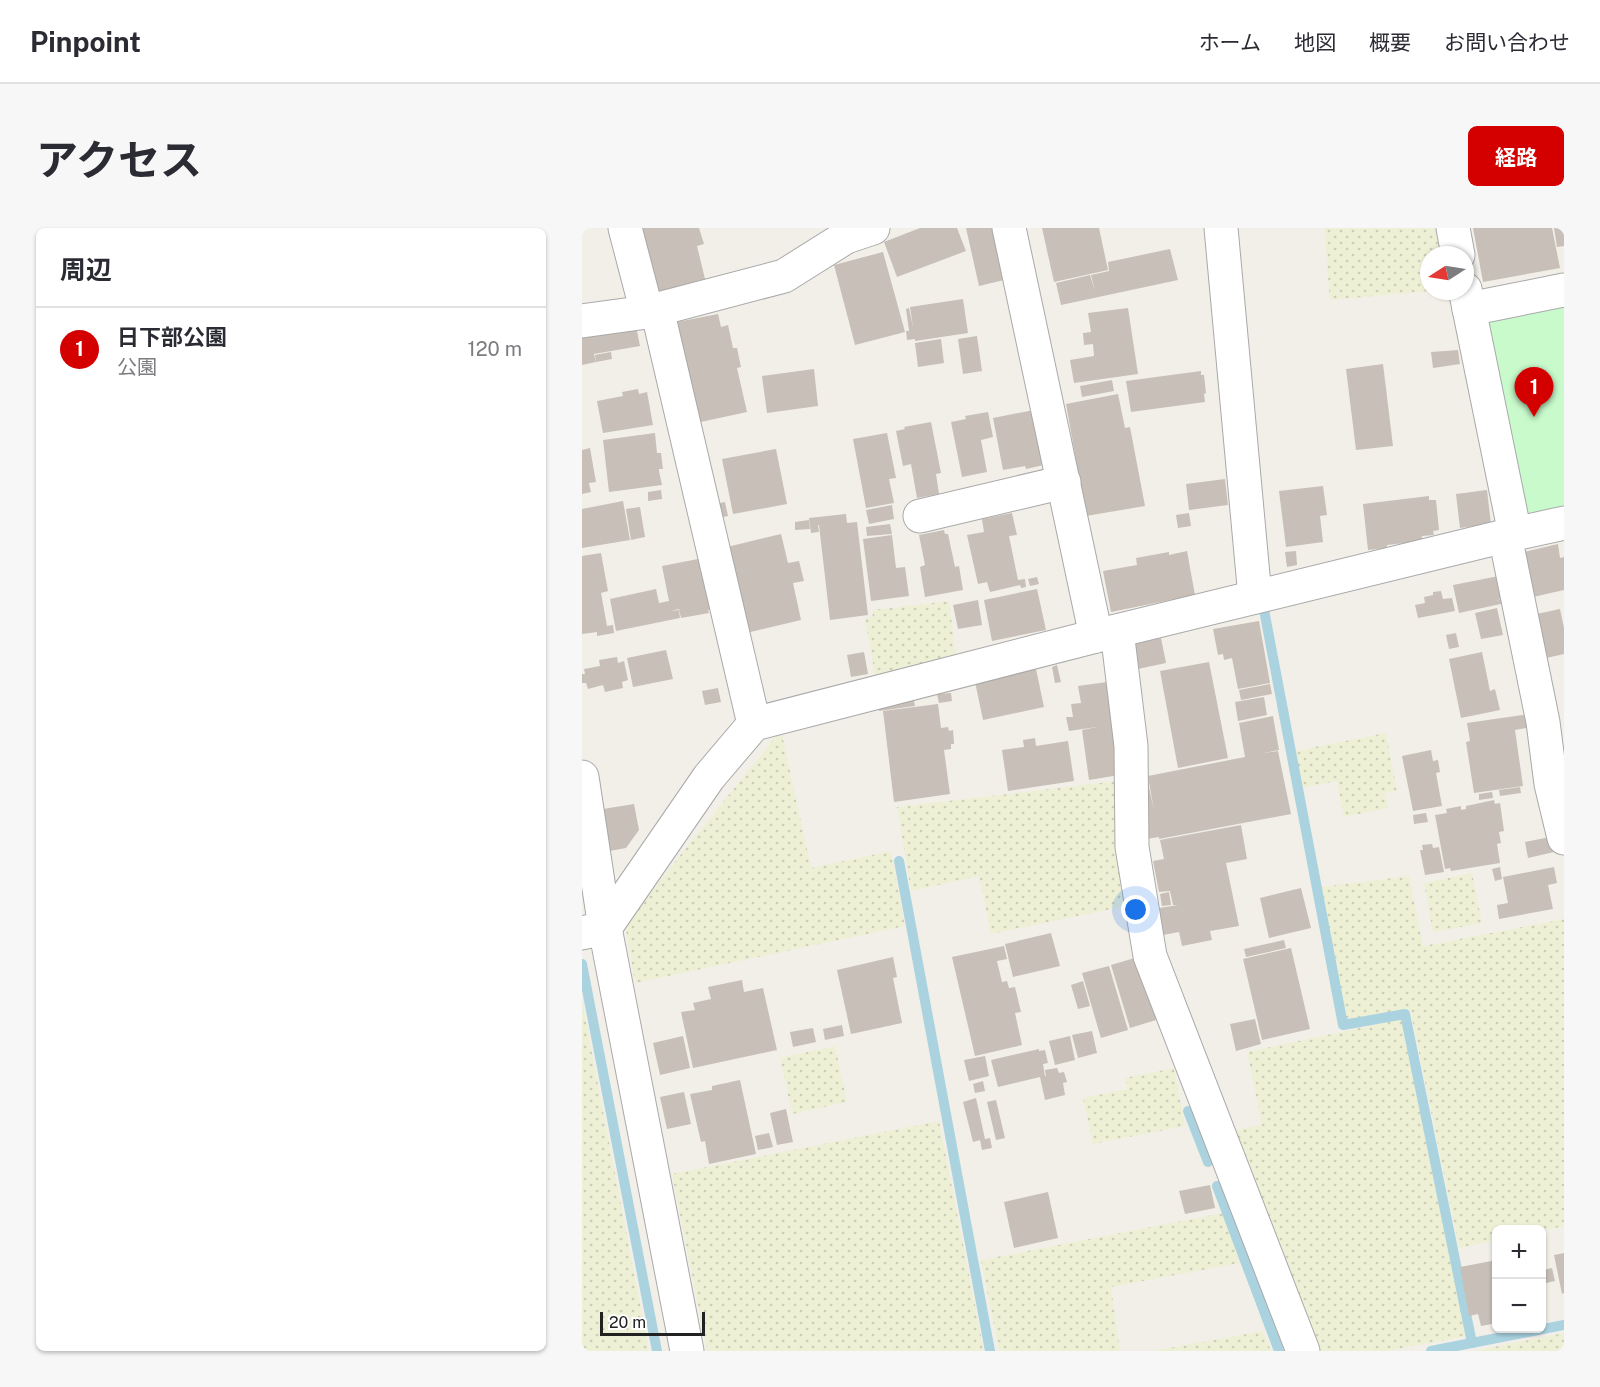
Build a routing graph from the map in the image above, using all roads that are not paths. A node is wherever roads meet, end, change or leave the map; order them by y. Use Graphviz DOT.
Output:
graph roads {
  1 [pos="625,228"];
  2 [pos="873,228"];
  3 [pos="1009,228"];
  4 [pos="1221,228"];
  5 [pos="1453,228"];
  6 [pos="1456,246"];
  7 [pos="1564,290"];
  8 [pos="1474,298"];
  9 [pos="1467,300"];
  10 [pos="652,311"];
  11 [pos="582,321"];
  12 [pos="1064,482"];
  13 [pos="920,516"];
  14 [pos="1564,523"];
  15 [pos="1510,535"];
  16 [pos="1255,597"];
  17 [pos="1107,633"];
  18 [pos="754,724"];
  19 [pos="582,777"];
  20 [pos="1564,838"];
  21 [pos="594,930"];
  22 [pos="687,1351"];
  23 [pos="1303,1351"];
  1 -- 10 [label="street"];
  2 -- 10 [label="street"];
  3 -- 12 [label="street"];
  4 -- 16 [label="street"];
  5 -- 6 [label="street"];
  7 -- 8 [label="street"];
  9 -- 15 [label="street"];
  10 -- 11 [label="street"];
  10 -- 18 [label="street"];
  12 -- 13 [label="street"];
  12 -- 17 [label="street"];
  14 -- 15 [label="street"];
  15 -- 16 [label="street"];
  15 -- 20 [label="street"];
  16 -- 17 [label="street"];
  17 -- 18 [label="street"];
  17 -- 23 [label="street"];
  18 -- 21 [label="street"];
  19 -- 21 [label="street"];
  21 -- 22 [label="street"];
}
